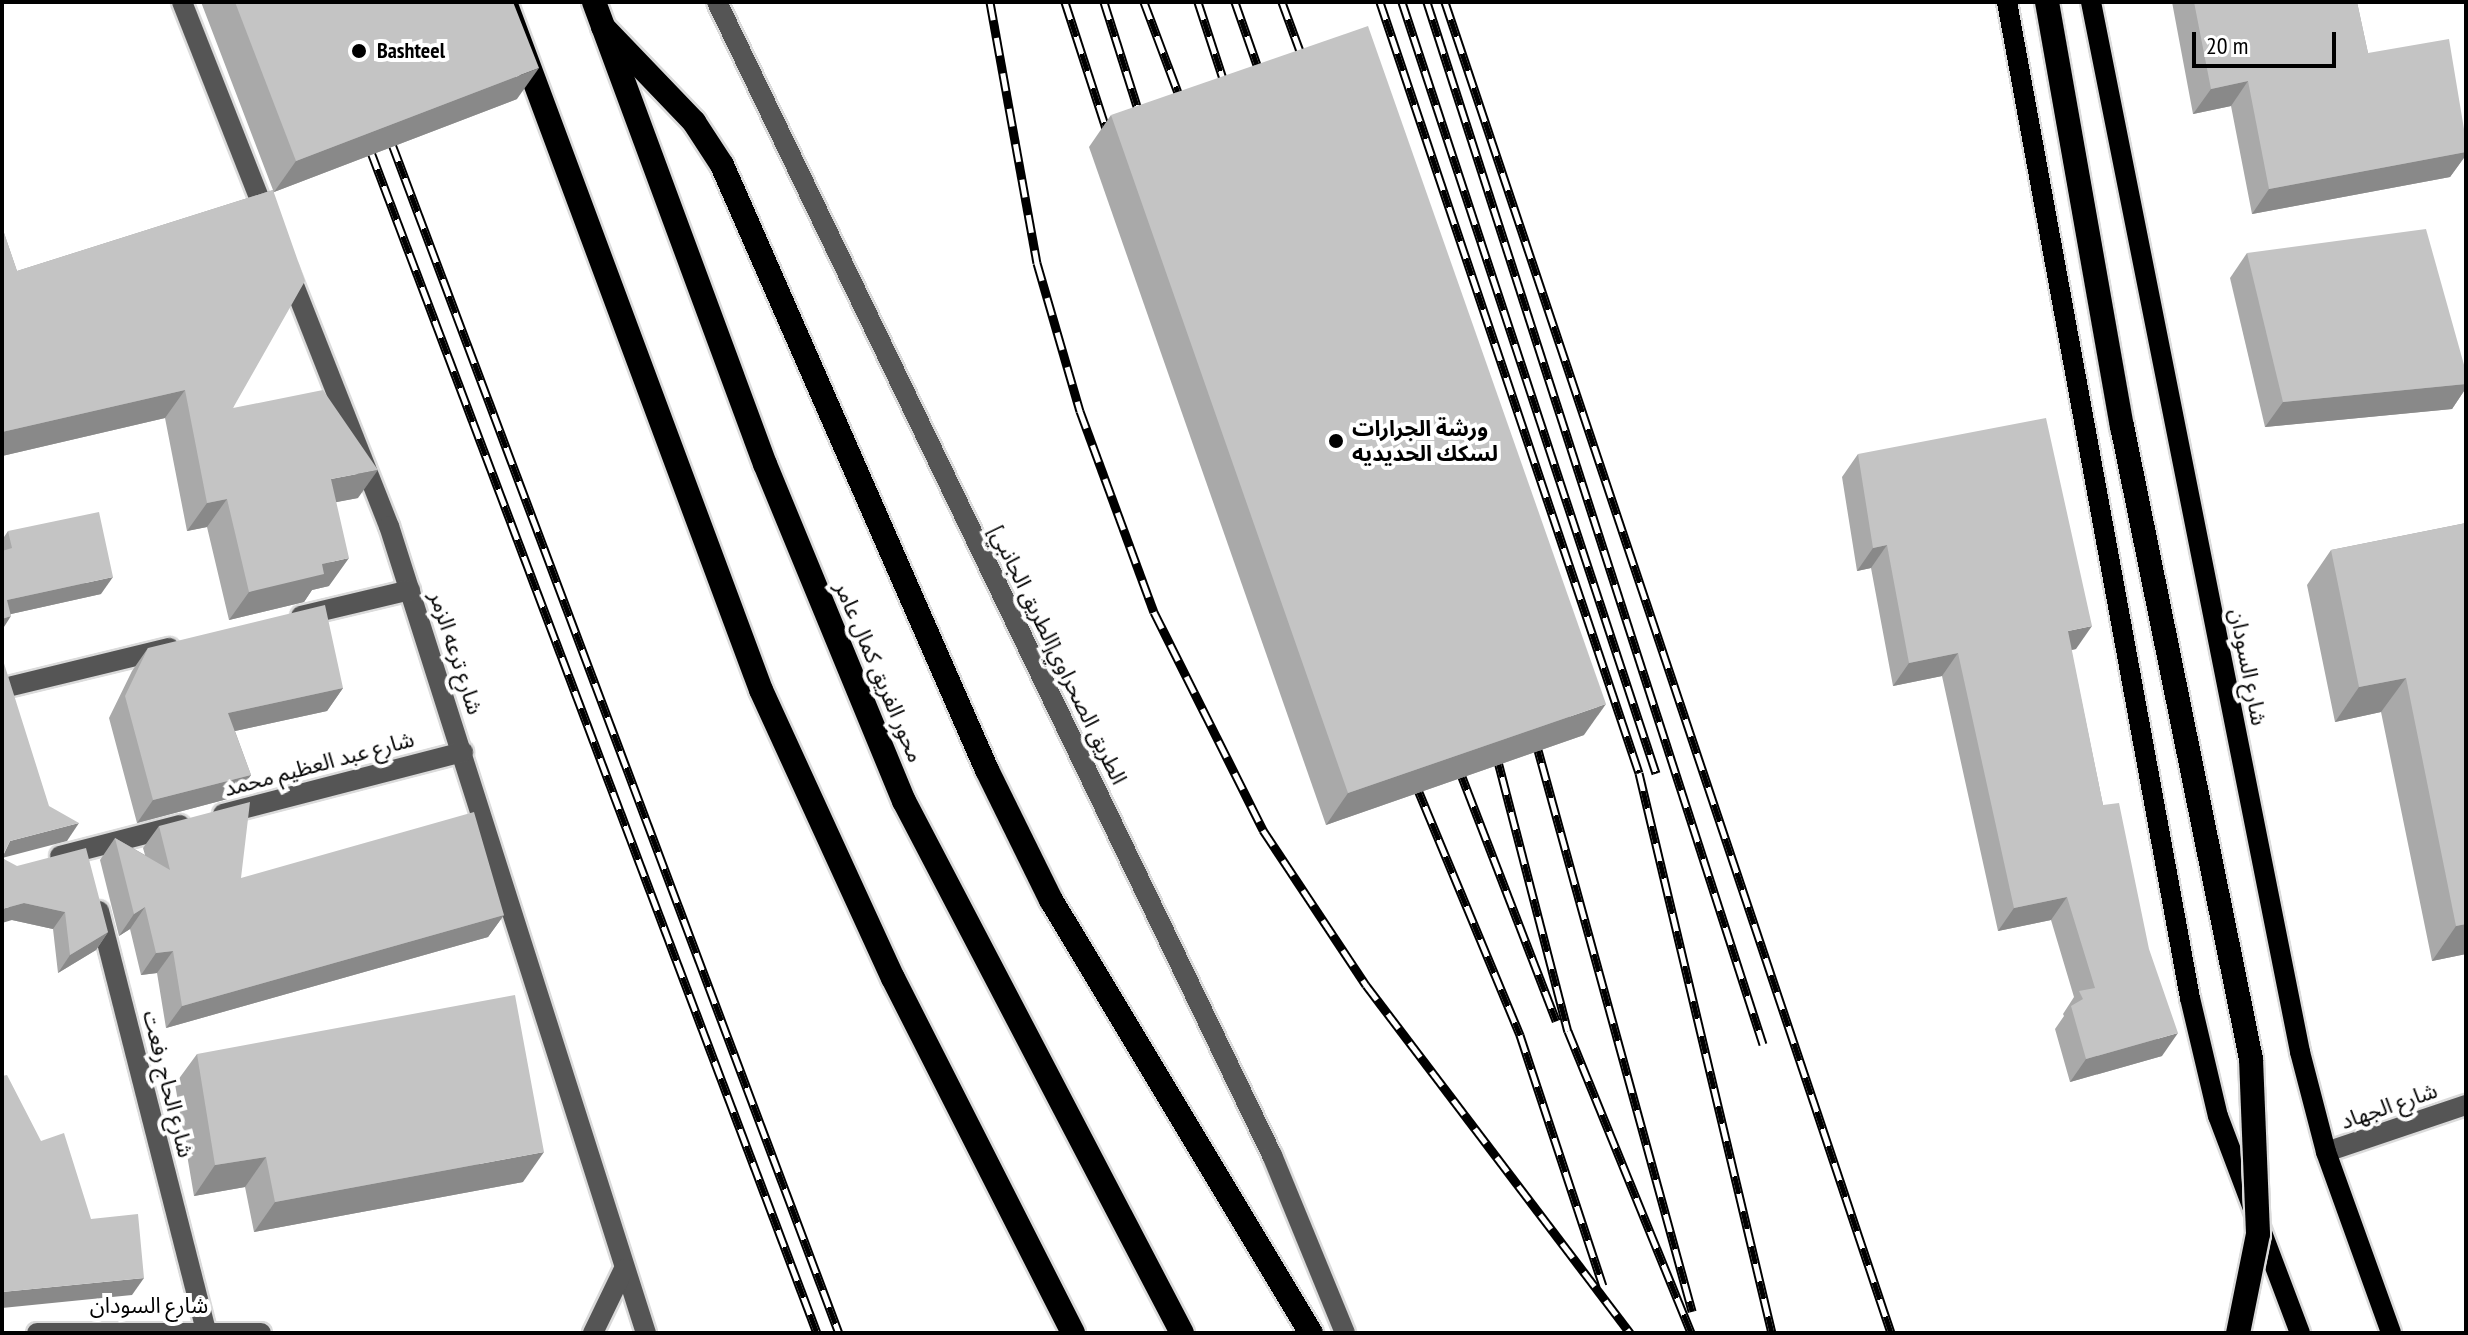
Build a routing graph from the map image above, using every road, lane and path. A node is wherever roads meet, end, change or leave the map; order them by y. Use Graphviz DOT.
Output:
graph roads {
  1 [pos="182,2"];
  2 [pos="505,2"];
  3 [pos="594,2"];
  4 [pos="717,2"];
  5 [pos="2007,2"];
  6 [pos="2047,2"];
  7 [pos="2091,2"];
  8 [pos="603,27"];
  9 [pos="410,590"];
  10 [pos="272,623"];
  11 [pos="196,642"];
  12 [pos="12,686"];
  13 [pos="463,752"];
  14 [pos="43,861"];
  15 [pos="88,866"];
  16 [pos="2466,1105"];
  17 [pos="2326,1152"];
  18 [pos="624,1269"];
  19 [pos="206,1330"];
  20 [pos="37,1333"];
  21 [pos="261,1333"];
  22 [pos="593,1333"];
  23 [pos="646,1333"];
  24 [pos="1073,1333"];
  25 [pos="1182,1333"];
  26 [pos="1311,1333"];
  27 [pos="1345,1333"];
  28 [pos="2238,1333"];
  29 [pos="2300,1333"];
  30 [pos="2391,1333"];
  1 -- 9 [label="street, شارع ترعه الزمر"];
  2 -- 24 [label="highway"];
  3 -- 8 [label="highway, محور الفريق كمال عامر"];
  4 -- 27 [label="street, الطريق الصحراوي[الطريق الجانبي]"];
  5 -- 29 [label="main road"];
  6 -- 28 [label="highway, bridge"];
  7 -- 17 [label="main road, شارع السودان"];
  8 -- 25 [label="highway, محور الفريق كمال عامر"];
  8 -- 26 [label="highway"];
  9 -- 10 [label="street"];
  9 -- 13 [label="street, شارع ترعه الزمر"];
  11 -- 12 [label="street"];
  13 -- 15 [label="street, شارع عبد العظيم محمد"];
  13 -- 18 [label="street, شارع ترعه الزمر"];
  14 -- 15 [label="street, شارع عبد العظيم محمد"];
  15 -- 19 [label="street, شارع الحاج رفعت"];
  16 -- 17 [label="street, شارع الجهاد"];
  17 -- 30 [label="main road, شارع السودان"];
  18 -- 22 [label="street"];
  18 -- 23 [label="street, شارع ترعه الزمر"];
  19 -- 20 [label="street, شارع السودان"];
  19 -- 21 [label="street, شارع السودان"];
}
